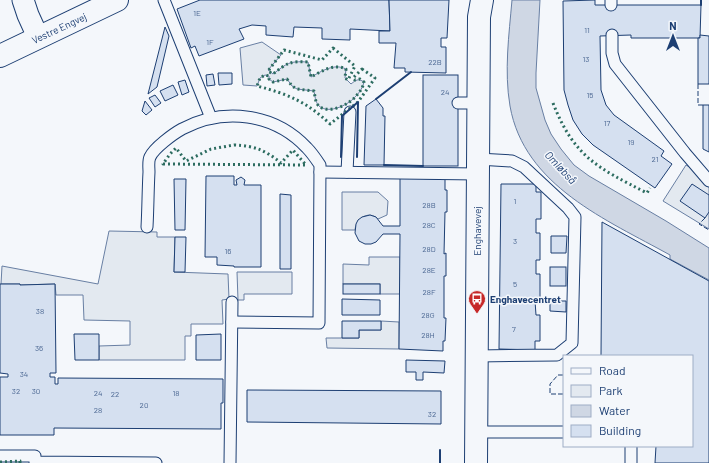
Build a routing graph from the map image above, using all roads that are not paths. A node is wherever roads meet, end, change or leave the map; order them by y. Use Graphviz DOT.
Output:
graph roads {
  1 [pos="23,0"];
  2 [pos="117,0"];
  3 [pos="164,0"];
  4 [pos="482,0"];
  5 [pos="612,35"];
  6 [pos="38,37"];
  7 [pos="0,56"];
  8 [pos="350,112"];
  9 [pos="211,118"];
  10 [pos="478,167"];
  11 [pos="320,172"];
  12 [pos="347,172"];
  13 [pos="709,180"];
  14 [pos="147,227"];
  15 [pos="232,302"];
  16 [pos="232,322"];
  17 [pos="477,356"];
  18 [pos="476,432"];
  19 [pos="563,432"];
  20 [pos="631,447"];
  21 [pos="0,456"];
  22 [pos="156,463"];
  23 [pos="230,463"];
  24 [pos="476,463"];
  25 [pos="631,463"];
  1 -- 6 [label="street"];
  2 -- 6 [label="main road, Vestre Engvej"];
  3 -- 9 [label="lane"];
  4 -- 10 [label="main road, Enghavevej"];
  5 -- 13 [label="lane"];
  6 -- 7 [label="main road, Vestre Engvej"];
  8 -- 12 [label="lane"];
  9 -- 11 [label="lane"];
  9 -- 14 [label="lane"];
  10 -- 12 [label="lane"];
  10 -- 17 [label="main road, Enghavevej"];
  10 -- 17 [label="lane"];
  11 -- 12 [label="lane"];
  11 -- 16 [label="lane"];
  15 -- 16 [label="lane"];
  16 -- 23 [label="lane"];
  17 -- 18 [label="main road, Enghavevej"];
  18 -- 19 [label="lane"];
  18 -- 24 [label="main road, Enghavevej"];
  20 -- 25 [label="lane"];
  21 -- 22 [label="lane"];
}
